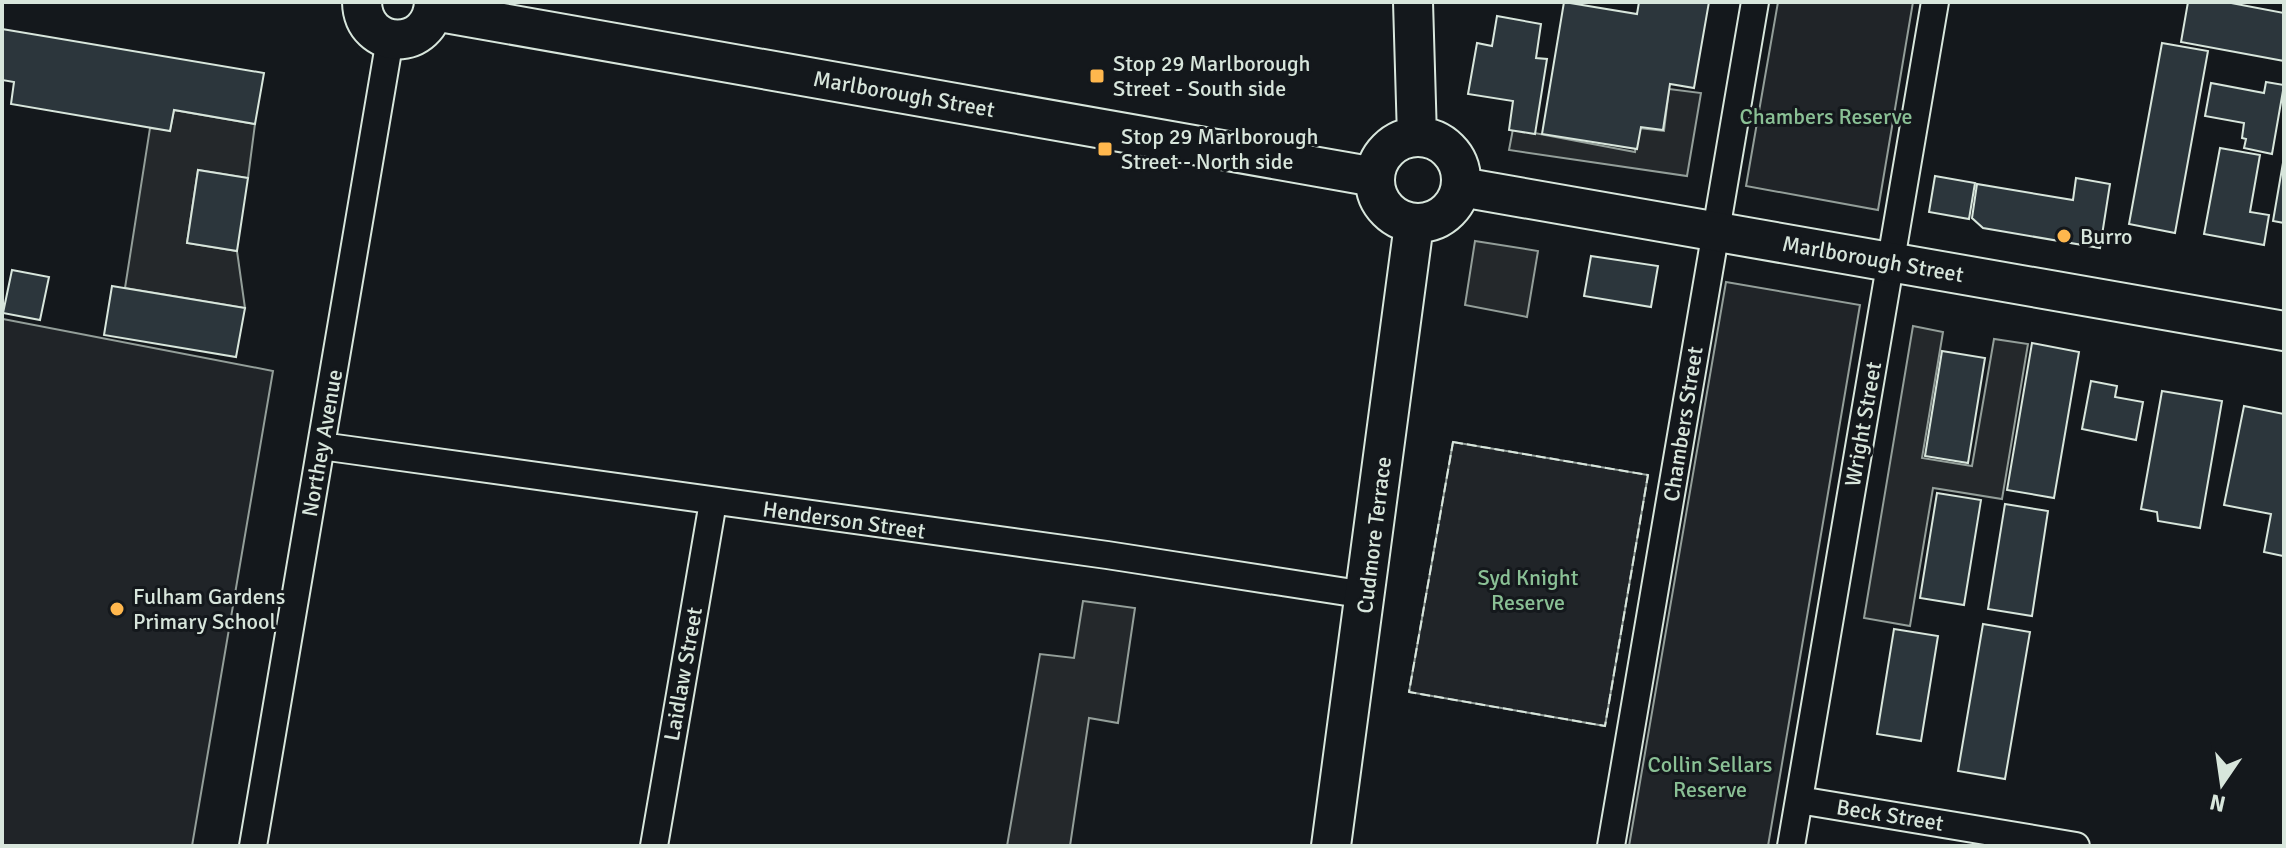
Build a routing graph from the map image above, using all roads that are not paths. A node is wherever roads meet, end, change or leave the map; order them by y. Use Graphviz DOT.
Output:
graph roads {
  1 [pos="362,2"];
  2 [pos="1413,2"];
  3 [pos="1755,2"];
  4 [pos="1935,2"];
  5 [pos="434,7"];
  6 [pos="390,39"];
  7 [pos="1417,137"];
  8 [pos="1375,177"];
  9 [pos="1461,187"];
  10 [pos="1414,224"];
  11 [pos="1715,231"];
  12 [pos="1890,262"];
  13 [pos="2284,331"];
  14 [pos="321,446"];
  15 [pos="713,502"];
  16 [pos="1366,595"];
  17 [pos="1799,800"];
  18 [pos="253,846"];
  19 [pos="654,846"];
  20 [pos="1331,846"];
  21 [pos="1611,846"];
  22 [pos="1791,846"];
  23 [pos="2076,846"];
  1 -- 6 [label="street"];
  2 -- 7 [label="street"];
  3 -- 11 [label="street, Chambers Street"];
  4 -- 12 [label="street, Wright Street"];
  5 -- 6 [label="street"];
  5 -- 8 [label="street, Marlborough Street"];
  6 -- 14 [label="street, Northey Avenue"];
  7 -- 8 [label="street"];
  7 -- 9 [label="street"];
  8 -- 10 [label="street"];
  9 -- 10 [label="street"];
  9 -- 11 [label="street, Marlborough Street"];
  10 -- 16 [label="street, Cudmore Terrace"];
  11 -- 12 [label="street, Marlborough Street"];
  11 -- 21 [label="street, Chambers Street"];
  12 -- 13 [label="street, Marlborough Street"];
  12 -- 17 [label="street, Wright Street"];
  14 -- 15 [label="street, Henderson Street"];
  14 -- 18 [label="street, Northey Avenue"];
  15 -- 16 [label="street, Henderson Street"];
  15 -- 19 [label="street, Laidlaw Street"];
  16 -- 20 [label="street, Cudmore Terrace"];
  17 -- 22 [label="street, Wright Street"];
  17 -- 23 [label="street, Beck Street"];
}
